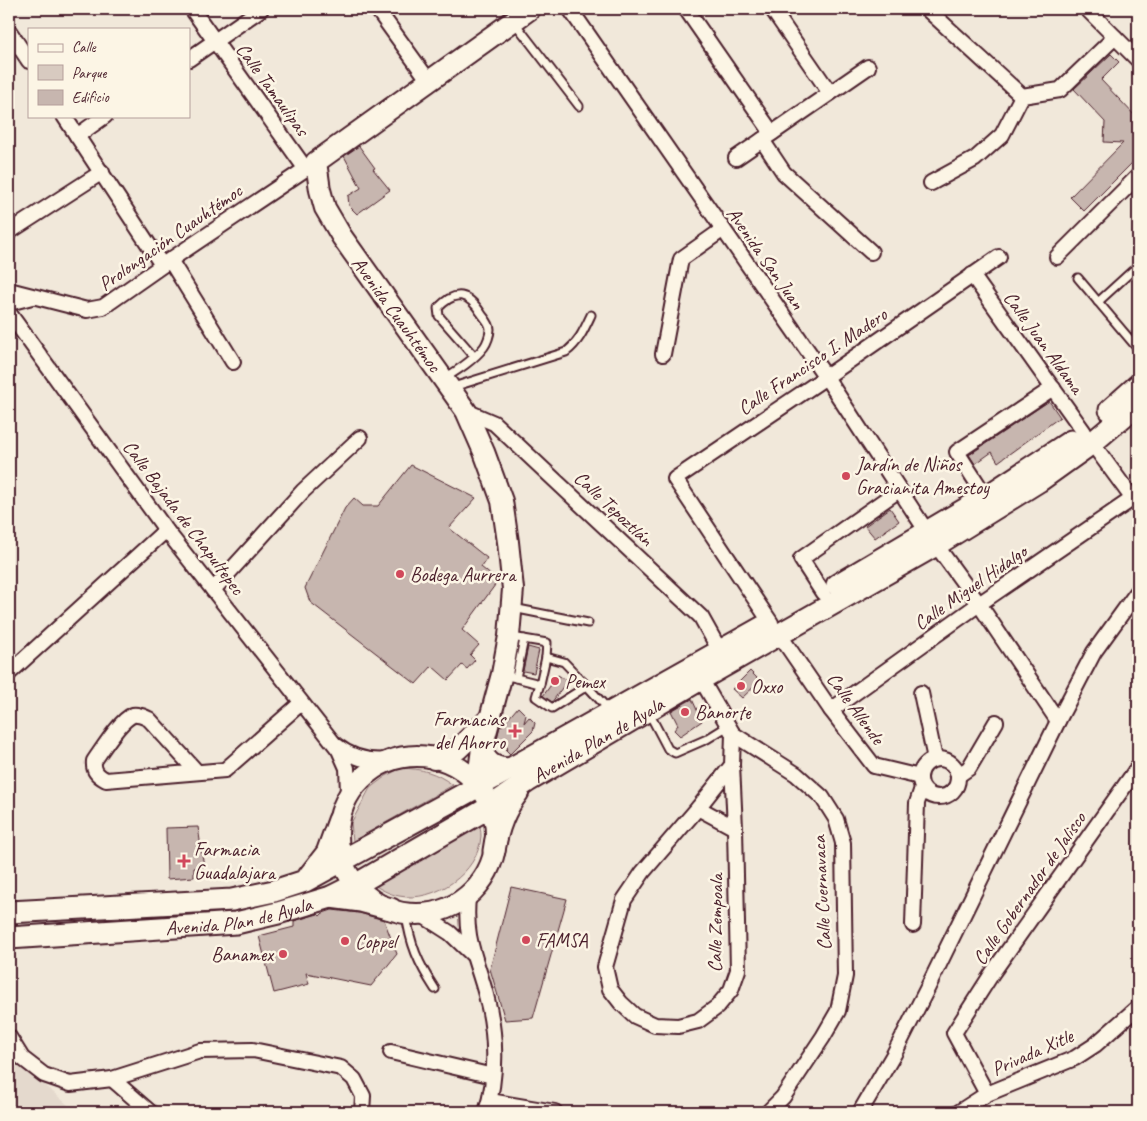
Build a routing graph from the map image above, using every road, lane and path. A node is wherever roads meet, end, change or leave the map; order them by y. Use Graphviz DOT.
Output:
graph roads {
  1 [pos="192,9"];
  2 [pos="261,9"];
  3 [pos="377,9"];
  4 [pos="530,9"];
  5 [pos="570,9"];
  6 [pos="686,9"];
  7 [pos="772,9"];
  8 [pos="927,9"];
  9 [pos="1087,9"];
  10 [pos="513,21"];
  11 [pos="9,30"];
  12 [pos="1115,37"];
  13 [pos="214,42"];
  14 [pos="190,58"];
  15 [pos="28,59"];
  16 [pos="1138,60"];
  17 [pos="868,67"];
  18 [pos="429,81"];
  19 [pos="830,93"];
  20 [pos="1022,96"];
  21 [pos="579,106"];
  22 [pos="65,118"];
  23 [pos="102,118"];
  24 [pos="77,136"];
  25 [pos="767,136"];
  26 [pos="736,158"];
  27 [pos="311,165"];
  28 [pos="102,172"];
  29 [pos="1138,176"];
  30 [pos="931,183"];
  31 [pos="722,230"];
  32 [pos="9,232"];
  33 [pos="871,252"];
  34 [pos="999,257"];
  35 [pos="1057,257"];
  36 [pos="166,262"];
  37 [pos="1132,271"];
  38 [pos="972,275"];
  39 [pos="1078,278"];
  40 [pos="9,290"];
  41 [pos="34,296"];
  42 [pos="1098,302"];
  43 [pos="9,303"];
  44 [pos="9,313"];
  45 [pos="591,315"];
  46 [pos="1138,349"];
  47 [pos="663,354"];
  48 [pos="474,356"];
  49 [pos="233,362"];
  50 [pos="826,377"];
  51 [pos="447,384"];
  52 [pos="1138,384"];
  53 [pos="1053,388"];
  54 [pos="1138,404"];
  55 [pos="466,411"];
  56 [pos="360,438"];
  57 [pos="1088,438"];
  58 [pos="675,479"];
  59 [pos="899,490"];
  60 [pos="986,497"];
  61 [pos="1136,497"];
  62 [pos="166,530"];
  63 [pos="932,539"];
  64 [pos="213,590"];
  65 [pos="1138,591"];
  66 [pos="823,593"];
  67 [pos="979,604"];
  68 [pos="511,608"];
  69 [pos="588,623"];
  70 [pos="775,628"];
  71 [pos="516,637"];
  72 [pos="720,650"];
  73 [pos="546,656"];
  74 [pos="9,673"];
  75 [pos="509,676"];
  76 [pos="701,679"];
  77 [pos="540,684"];
  78 [pos="588,686"];
  79 [pos="921,693"];
  80 [pos="301,702"];
  81 [pos="647,710"];
  82 [pos="831,710"];
  83 [pos="611,712"];
  84 [pos="489,719"];
  85 [pos="1058,721"];
  86 [pos="996,722"];
  87 [pos="731,730"];
  88 [pos="332,742"];
  89 [pos="482,748"];
  90 [pos="434,759"];
  91 [pos="935,759"];
  92 [pos="389,760"];
  93 [pos="732,765"];
  94 [pos="1138,767"];
  95 [pos="510,769"];
  96 [pos="196,772"];
  97 [pos="959,775"];
  98 [pos="528,781"];
  99 [pos="921,782"];
  100 [pos="477,787"];
  101 [pos="348,792"];
  102 [pos="490,807"];
  103 [pos="698,808"];
  104 [pos="339,820"];
  105 [pos="735,828"];
  106 [pos="494,851"];
  107 [pos="343,861"];
  108 [pos="305,881"];
  109 [pos="357,884"];
  110 [pos="331,897"];
  111 [pos="468,898"];
  112 [pos="9,912"];
  113 [pos="406,913"];
  114 [pos="913,925"];
  115 [pos="9,938"];
  116 [pos="473,955"];
  117 [pos="435,989"];
  118 [pos="1138,1006"];
  119 [pos="9,1037"];
  120 [pos="391,1052"];
  121 [pos="493,1076"];
  122 [pos="112,1079"];
  123 [pos="988,1094"];
  124 [pos="488,1107"];
  125 [pos="150,1112"];
  126 [pos="362,1112"];
  127 [pos="554,1112"];
  128 [pos="768,1112"];
  129 [pos="860,1112"];
  130 [pos="959,1112"];
  1 -- 13 [label="street, Calle Tamaulipas"];
  2 -- 13 [label="street"];
  3 -- 18 [label="street"];
  4 -- 10 [label="main road"];
  5 -- 31 [label="street, Avenida San Juan"];
  6 -- 25 [label="street"];
  7 -- 19 [label="street"];
  8 -- 20 [label="street"];
  9 -- 12 [label="street"];
  10 -- 18 [label="main road"];
  10 -- 21 [label="lane"];
  11 -- 15 [label="street"];
  12 -- 16 [label="street"];
  12 -- 20 [label="street"];
  13 -- 14 [label="street"];
  13 -- 27 [label="street, Calle Tamaulipas"];
  17 -- 19 [label="street"];
  18 -- 27 [label="main road"];
  19 -- 25 [label="street"];
  20 -- 30 [label="street"];
  22 -- 24 [label="street"];
  23 -- 24 [label="street"];
  24 -- 28 [label="street"];
  25 -- 26 [label="street"];
  25 -- 33 [label="street"];
  27 -- 36 [label="street, Prolongación Cuauhtémoc"];
  27 -- 51 [label="main road, Avenida Cuauhtémoc"];
  28 -- 32 [label="street"];
  28 -- 36 [label="street"];
  29 -- 35 [label="street"];
  31 -- 47 [label="street"];
  31 -- 50 [label="street, Avenida San Juan"];
  34 -- 38 [label="street, Calle Francisco I. Madero"];
  36 -- 41 [label="street, Prolongación Cuauhtémoc"];
  36 -- 49 [label="street"];
  37 -- 42 [label="lane"];
  38 -- 50 [label="street, Calle Francisco I. Madero"];
  38 -- 53 [label="street, Calle Juan Aldama"];
  39 -- 42 [label="lane"];
  40 -- 41 [label="street, Prolongación Cuauhtémoc"];
  41 -- 43 [label="street"];
  42 -- 46 [label="lane"];
  44 -- 62 [label="street, Calle Bajada de Chapultepec"];
  45 -- 51 [label="lane"];
  48 -- 48 [label="lane"];
  48 -- 51 [label="lane"];
  50 -- 58 [label="street, Calle Francisco I. Madero"];
  50 -- 59 [label="street, Avenida San Juan"];
  51 -- 55 [label="main road, Avenida Cuauhtémoc"];
  52 -- 57 [label="main road, Avenida Plan de Ayala"];
  53 -- 57 [label="street, Calle Juan Aldama"];
  53 -- 60 [label="street"];
  54 -- 57 [label="main road, Avenida Plan de Ayala"];
  55 -- 68 [label="main road, Avenida Cuauhtémoc"];
  55 -- 72 [label="street, Calle Tepoztlán"];
  56 -- 64 [label="street"];
  57 -- 60 [label="main road, Avenida Plan de Ayala"];
  57 -- 61 [label="street, Calle Juan Aldama"];
  57 -- 63 [label="main road, Avenida Plan de Ayala"];
  58 -- 70 [label="street, Calle Allende"];
  59 -- 63 [label="street, Avenida San Juan"];
  59 -- 66 [label="street"];
  60 -- 63 [label="main road, Avenida Plan de Ayala"];
  61 -- 67 [label="street, Calle Miguel Hidalgo"];
  62 -- 64 [label="street, Calle Bajada de Chapultepec"];
  62 -- 74 [label="street"];
  63 -- 66 [label="main road, Avenida Plan de Ayala"];
  63 -- 67 [label="street, Avenida San Juan"];
  63 -- 70 [label="main road, Avenida Plan de Ayala"];
  64 -- 80 [label="street, Calle Bajada de Chapultepec"];
  65 -- 85 [label="street"];
  66 -- 70 [label="main road, Avenida Plan de Ayala"];
  67 -- 82 [label="street, Calle Miguel Hidalgo"];
  67 -- 85 [label="street, Avenida San Juan"];
  68 -- 69 [label="lane"];
  68 -- 71 [label="main road, Avenida Cuauhtémoc"];
  70 -- 72 [label="main road, Avenida Plan de Ayala"];
  70 -- 76 [label="main road, Avenida Plan de Ayala"];
  70 -- 82 [label="street, Calle Allende"];
  71 -- 73 [label="lane"];
  71 -- 75 [label="main road, Avenida Cuauhtémoc"];
  72 -- 83 [label="main road, Avenida Plan de Ayala"];
  73 -- 77 [label="lane"];
  73 -- 78 [label="lane"];
  75 -- 77 [label="lane"];
  75 -- 84 [label="main road, Avenida Cuauhtémoc"];
  76 -- 81 [label="main road, Avenida Plan de Ayala"];
  76 -- 87 [label="street, Calle Cuernavaca"];
  77 -- 78 [label="lane"];
  78 -- 83 [label="lane"];
  79 -- 91 [label="street"];
  80 -- 88 [label="street, Calle Bajada de Chapultepec"];
  80 -- 96 [label="street"];
  81 -- 87 [label="lane"];
  81 -- 98 [label="main road, Avenida Plan de Ayala"];
  82 -- 99 [label="street, Calle Allende"];
  83 -- 95 [label="main road, Avenida Plan de Ayala"];
  84 -- 89 [label="main road, Avenida Cuauhtémoc"];
  84 -- 90 [label="main road, Avenida Cuauhtémoc"];
  85 -- 129 [label="street"];
  86 -- 97 [label="street"];
  87 -- 93 [label="street, Calle Zempoala"];
  87 -- 128 [label="street, Calle Cuernavaca"];
  88 -- 92 [label="street, Calle Bajada de Chapultepec"];
  88 -- 101 [label="street, Calle Bajada de Chapultepec"];
  89 -- 95 [label="main road"];
  89 -- 100 [label="main road, Avenida Cuauhtémoc"];
  90 -- 92 [label="main road"];
  90 -- 100 [label="main road"];
  91 -- 97 [label="street"];
  91 -- 99 [label="street"];
  92 -- 101 [label="main road"];
  93 -- 103 [label="street, Calle Zempoala"];
  93 -- 105 [label="street, Calle Zempoala"];
  94 -- 123 [label="street, Calle Gobernador de Jalisco"];
  95 -- 100 [label="main road, Avenida Plan de Ayala"];
  96 -- 96 [label="street"];
  97 -- 99 [label="street"];
  98 -- 102 [label="main road, Avenida Plan de Ayala"];
  98 -- 106 [label="main road"];
  99 -- 114 [label="street"];
  100 -- 102 [label="main road"];
  100 -- 107 [label="main road, Avenida Plan de Ayala"];
  101 -- 104 [label="main road"];
  102 -- 106 [label="main road"];
  102 -- 109 [label="main road, Avenida Plan de Ayala"];
  103 -- 105 [label="street"];
  103 -- 105 [label="street, Calle Zempoala"];
  104 -- 107 [label="main road"];
  104 -- 108 [label="main road"];
  106 -- 111 [label="main road"];
  107 -- 108 [label="main road, Avenida Plan de Ayala"];
  107 -- 109 [label="main road"];
  108 -- 112 [label="main road, Avenida Plan de Ayala"];
  109 -- 110 [label="main road, Avenida Plan de Ayala"];
  109 -- 113 [label="main road"];
  110 -- 113 [label="main road"];
  110 -- 115 [label="main road, Avenida Plan de Ayala"];
  111 -- 113 [label="main road"];
  111 -- 116 [label="street"];
  113 -- 116 [label="street"];
  113 -- 117 [label="lane"];
  116 -- 121 [label="street"];
  118 -- 123 [label="street, Privada Xitle"];
  119 -- 122 [label="street"];
  120 -- 121 [label="street"];
  121 -- 124 [label="street"];
  122 -- 125 [label="street"];
  122 -- 126 [label="street"];
  123 -- 130 [label="street, Privada Xitle"];
  124 -- 127 [label="street"];
}
